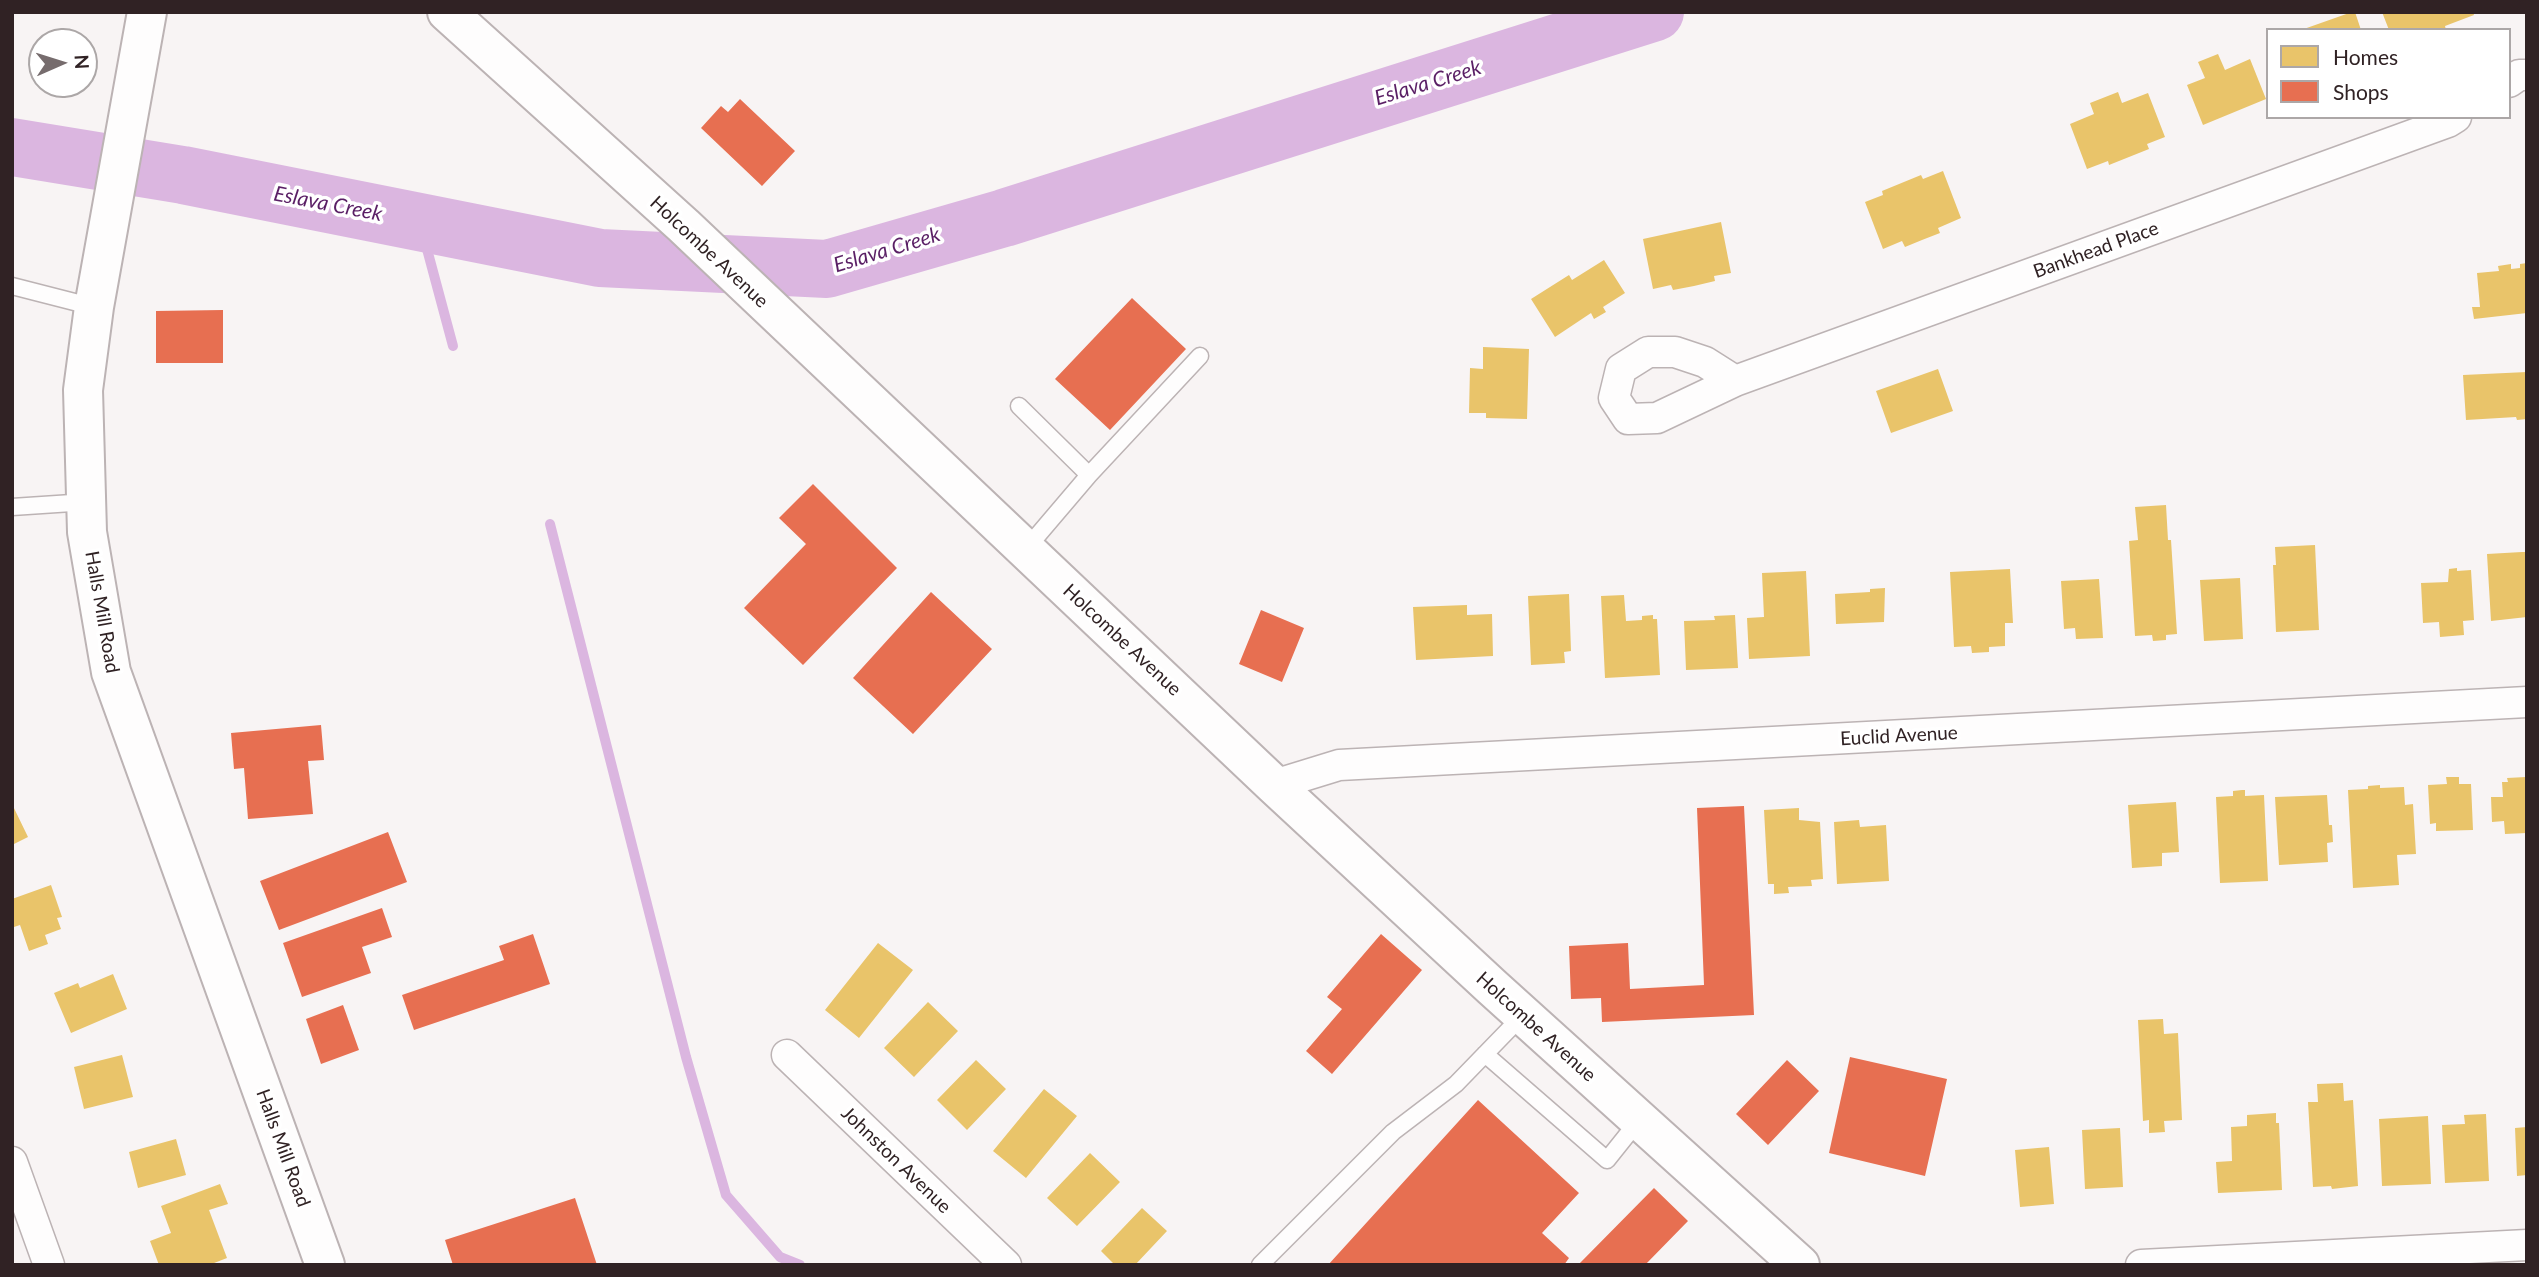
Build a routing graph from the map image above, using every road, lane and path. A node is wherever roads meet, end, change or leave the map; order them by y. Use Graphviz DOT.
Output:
graph roads {
  1 [pos="136,12"];
  2 [pos="147,12"];
  3 [pos="447,12"];
  4 [pos="139,62"];
  5 [pos="2527,75"];
  6 [pos="2511,81"];
  7 [pos="2453,119"];
  8 [pos="12,286"];
  9 [pos="94,307"];
  10 [pos="1200,356"];
  11 [pos="1735,381"];
  12 [pos="1019,406"];
  13 [pos="1090,475"];
  14 [pos="87,502"];
  15 [pos="12,507"];
  16 [pos="1026,549"];
  17 [pos="2527,702"];
  18 [pos="1274,785"];
  19 [pos="1523,1015"];
  20 [pos="1485,1054"];
  21 [pos="787,1055"];
  22 [pos="1640,1120"];
  23 [pos="12,1162"];
  24 [pos="2527,1245"];
  25 [pos="49,1265"];
  26 [pos="325,1265"];
  27 [pos="1006,1265"];
  28 [pos="1260,1265"];
  29 [pos="1800,1265"];
  30 [pos="2141,1265"];
  1 -- 4 [label="street"];
  2 -- 4 [label="street, Halls Mill Road"];
  3 -- 16 [label="street, Holcombe Avenue"];
  4 -- 9 [label="street, Halls Mill Road"];
  5 -- 6 [label="street"];
  7 -- 11 [label="street, Bankhead Place"];
  8 -- 9 [label="lane"];
  9 -- 14 [label="street, Halls Mill Road"];
  10 -- 13 [label="lane"];
  12 -- 13 [label="lane"];
  13 -- 16 [label="lane"];
  14 -- 15 [label="lane"];
  14 -- 26 [label="street, Halls Mill Road"];
  16 -- 18 [label="street, Holcombe Avenue"];
  17 -- 18 [label="street, Euclid Avenue"];
  18 -- 19 [label="street, Holcombe Avenue"];
  19 -- 20 [label="lane"];
  19 -- 22 [label="street, Holcombe Avenue"];
  20 -- 22 [label="lane"];
  20 -- 28 [label="lane"];
  21 -- 27 [label="street, Johnston Avenue"];
  22 -- 29 [label="street, Holcombe Avenue"];
  23 -- 25 [label="street"];
  24 -- 30 [label="street"];
}
